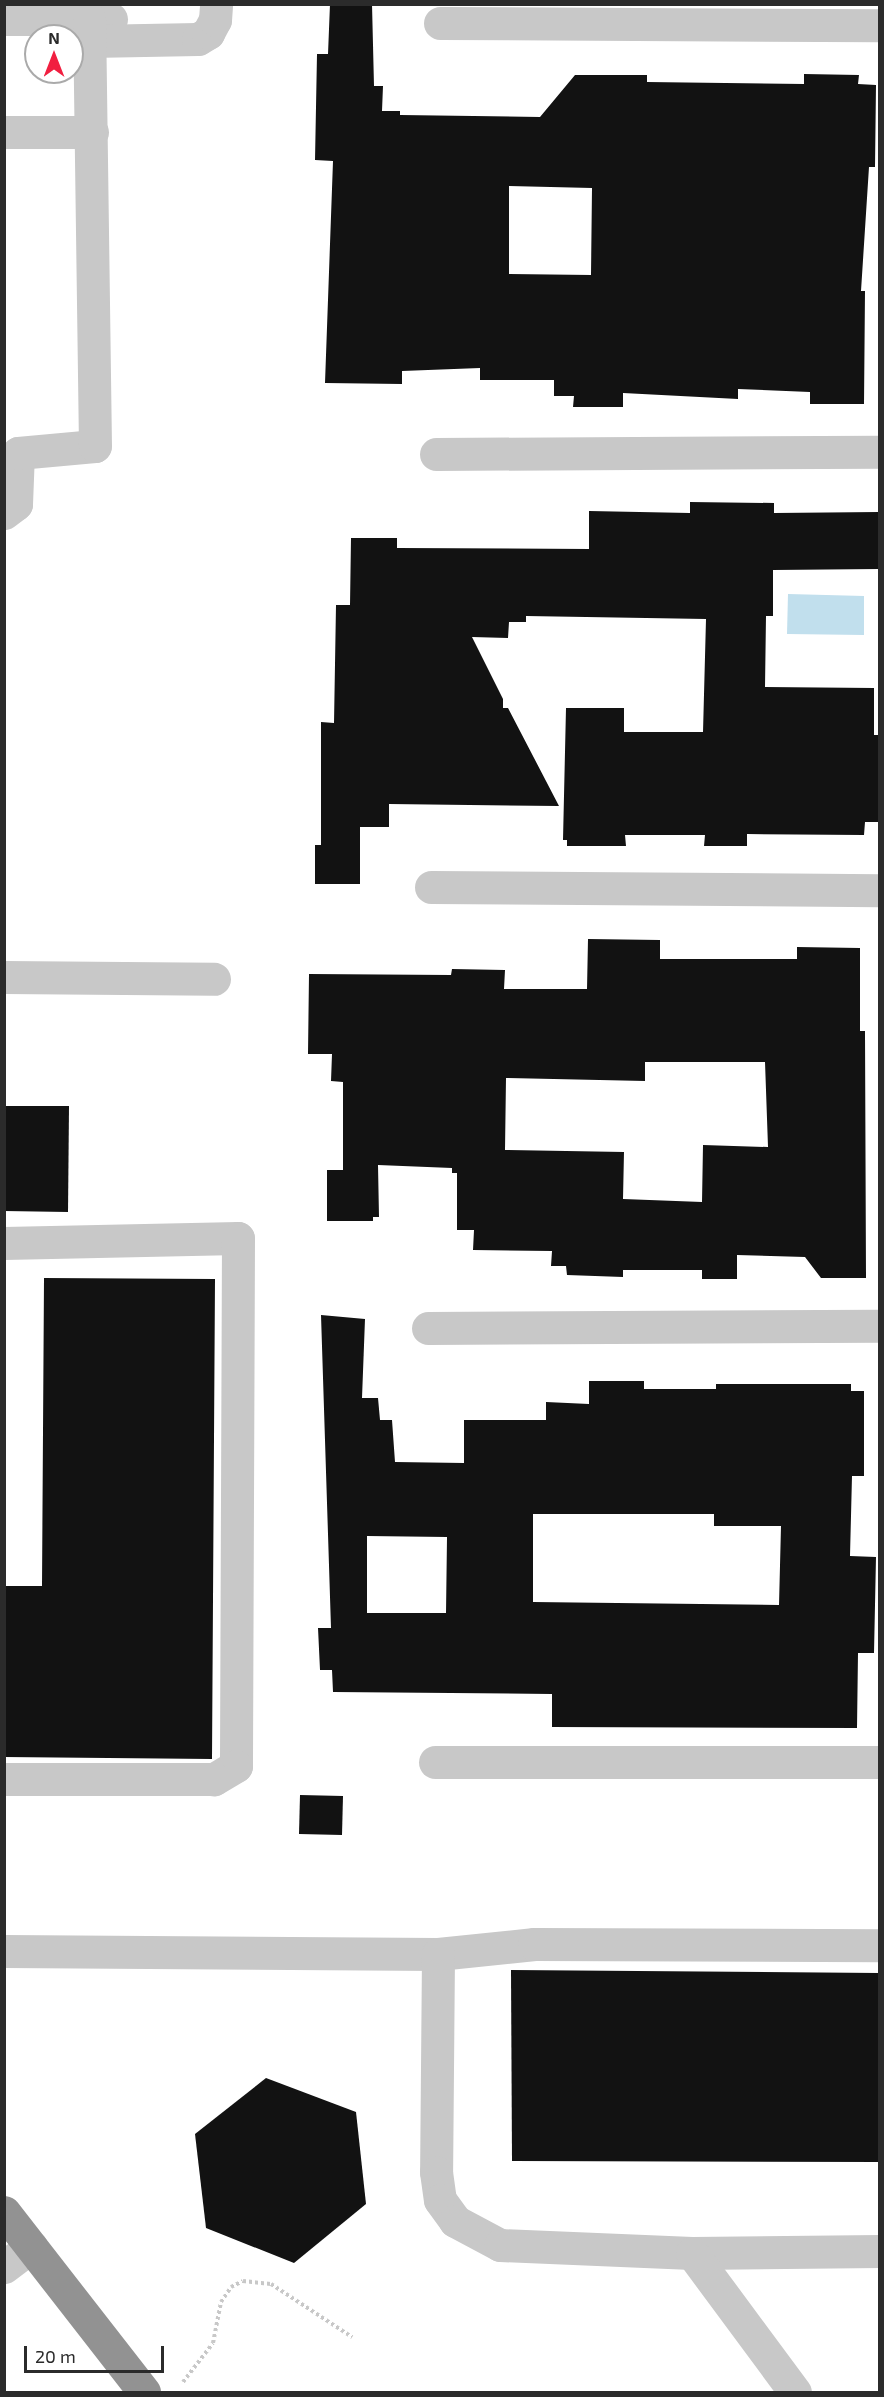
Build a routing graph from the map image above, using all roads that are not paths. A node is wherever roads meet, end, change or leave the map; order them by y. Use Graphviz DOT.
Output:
graph roads {
  1 [pos="216,4"];
  2 [pos="4,19"];
  3 [pos="440,23"];
  4 [pos="879,25"];
  5 [pos="100,27"];
  6 [pos="4,132"];
  7 [pos="92,132"];
  8 [pos="11,452"];
  9 [pos="879,452"];
  10 [pos="436,454"];
  11 [pos="4,513"];
  12 [pos="431,887"];
  13 [pos="879,890"];
  14 [pos="4,977"];
  15 [pos="214,979"];
  16 [pos="4,1243"];
  17 [pos="879,1326"];
  18 [pos="428,1328"];
  19 [pos="435,1762"];
  20 [pos="879,1762"];
  21 [pos="4,1779"];
  22 [pos="879,1945"];
  23 [pos="4,1951"];
  24 [pos="438,1954"];
  25 [pos="4,2212"];
  26 [pos="31,2247"];
  27 [pos="879,2251"];
  28 [pos="692,2253"];
  29 [pos="4,2267"];
  30 [pos="144,2392"];
  31 [pos="795,2392"];
  1 -- 5 [label="lane"];
  2 -- 5 [label="lane"];
  3 -- 4 [label="lane"];
  5 -- 7 [label="lane"];
  6 -- 7 [label="lane"];
  7 -- 8 [label="lane"];
  8 -- 11 [label="lane"];
  9 -- 10 [label="lane"];
  12 -- 13 [label="lane"];
  14 -- 15 [label="lane"];
  16 -- 21 [label="lane"];
  17 -- 18 [label="lane"];
  19 -- 20 [label="lane"];
  22 -- 24 [label="lane"];
  23 -- 24 [label="lane"];
  24 -- 28 [label="lane"];
  25 -- 26 [label="highway"];
  26 -- 29 [label="lane"];
  26 -- 30 [label="highway"];
  27 -- 28 [label="lane"];
  28 -- 31 [label="lane"];
}
